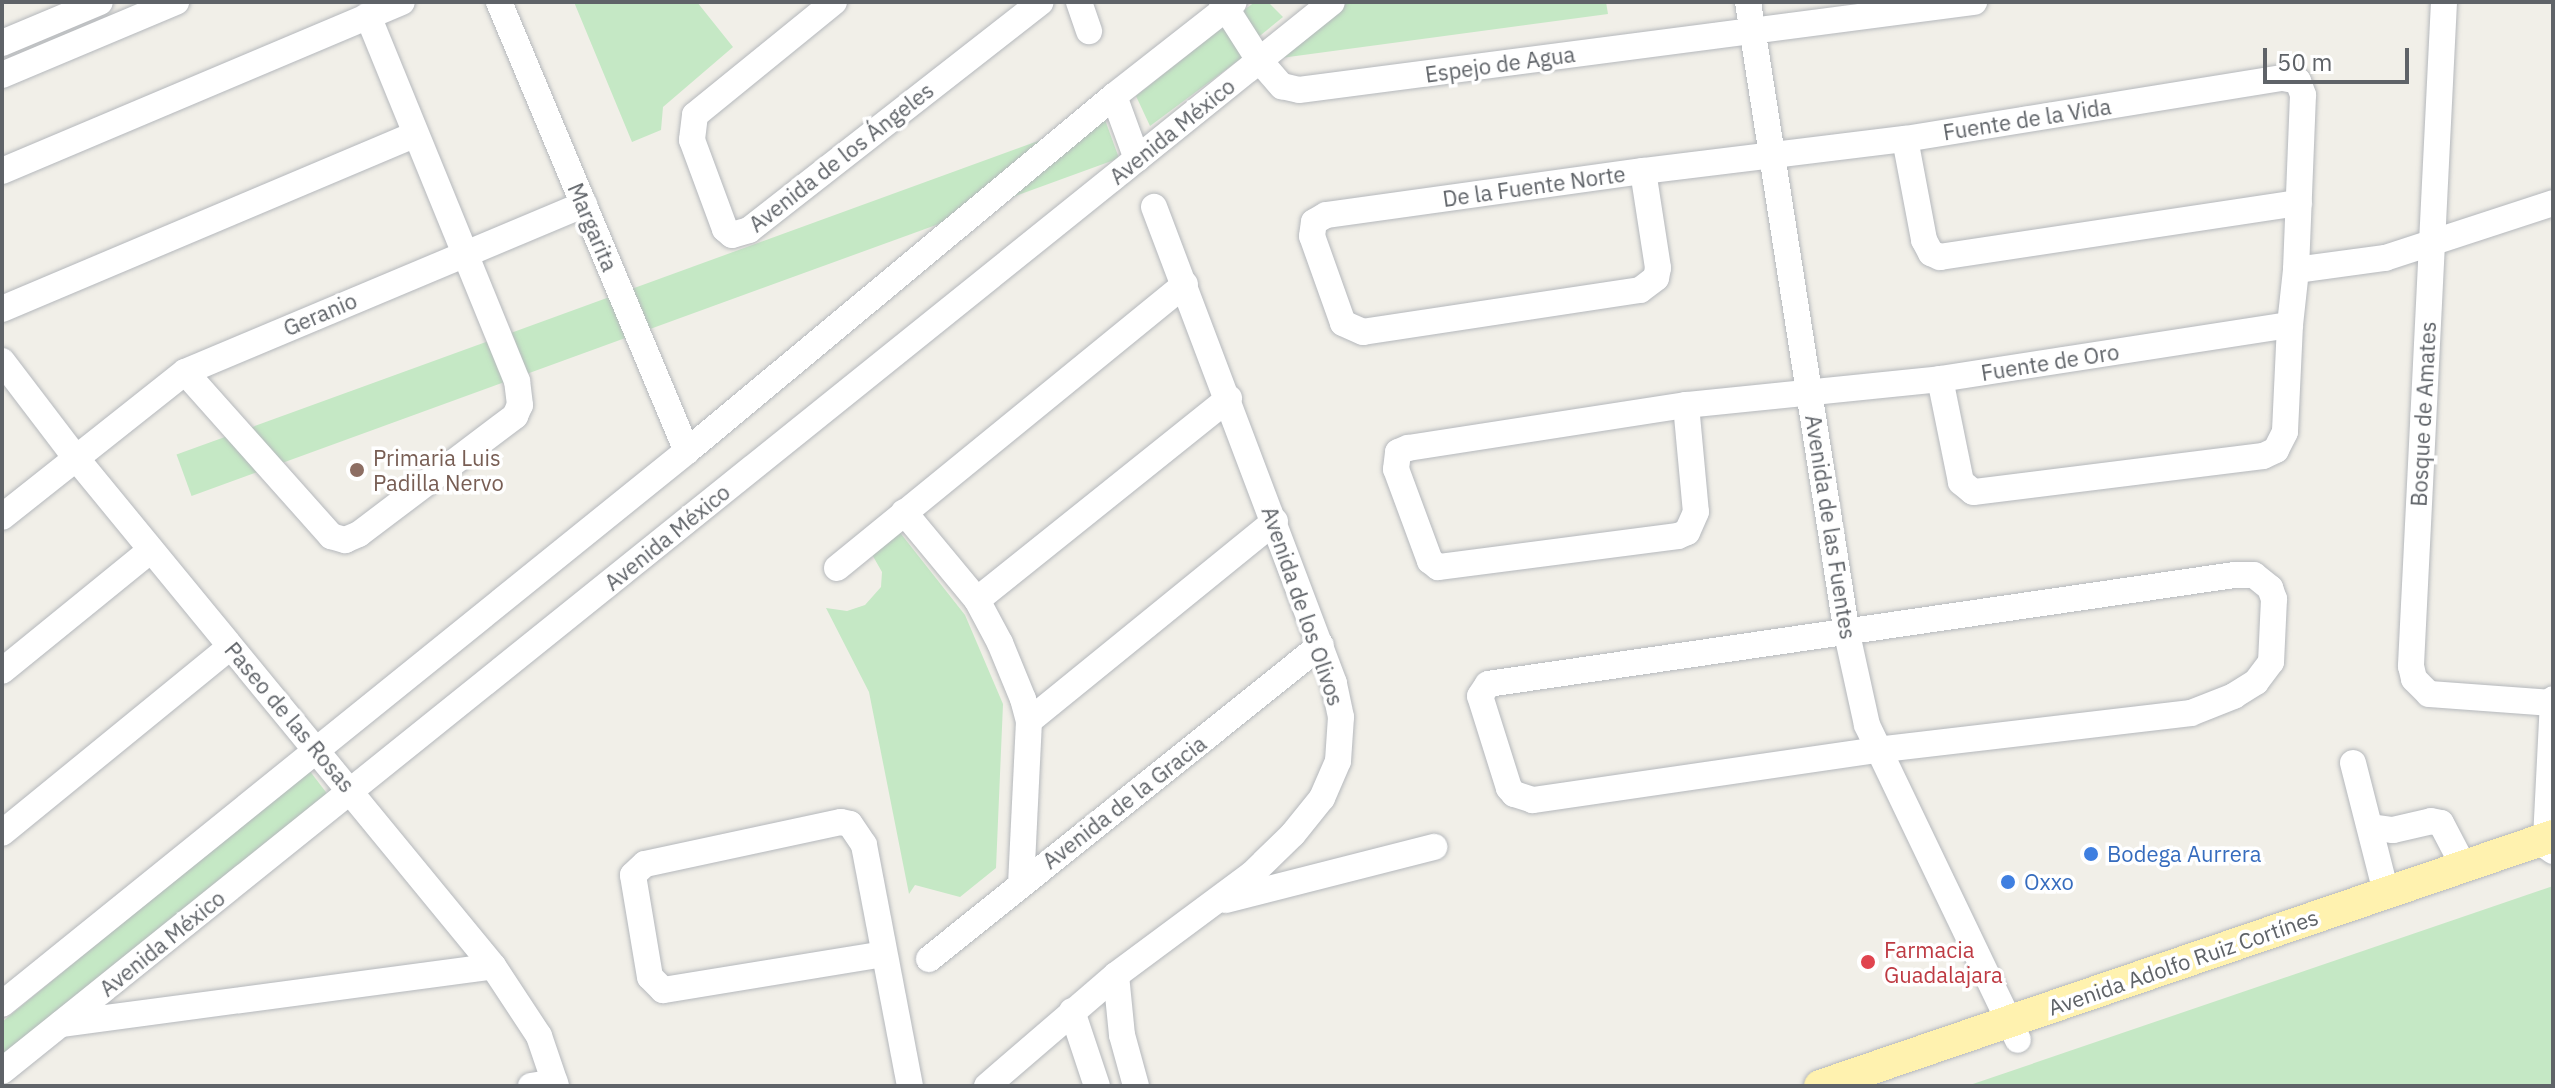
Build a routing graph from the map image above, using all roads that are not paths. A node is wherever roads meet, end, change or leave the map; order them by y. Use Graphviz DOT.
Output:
graph roads {
  1 [pos="100,2"];
  2 [pos="176,2"];
  3 [pos="402,2"];
  4 [pos="499,2"];
  5 [pos="834,2"];
  6 [pos="1041,2"];
  7 [pos="1079,2"];
  8 [pos="1332,2"];
  9 [pos="1748,2"];
  10 [pos="1974,2"];
  11 [pos="2444,2"];
  12 [pos="1227,5"];
  13 [pos="1880,9"];
  14 [pos="1305,11"];
  15 [pos="368,15"];
  16 [pos="1753,30"];
  17 [pos="1089,31"];
  18 [pos="7,34"];
  19 [pos="1259,60"];
  20 [pos="34,61"];
  21 [pos="2,75"];
  22 [pos="1114,96"];
  23 [pos="416,134"];
  24 [pos="1905,139"];
  25 [pos="1771,156"];
  26 [pos="1137,159"];
  27 [pos="2,171"];
  28 [pos="1643,171"];
  29 [pos="2299,203"];
  30 [pos="2553,203"];
  31 [pos="584,204"];
  32 [pos="1154,207"];
  33 [pos="2431,242"];
  34 [pos="464,253"];
  35 [pos="2296,270"];
  36 [pos="1185,284"];
  37 [pos="2,309"];
  38 [pos="2290,325"];
  39 [pos="2,361"];
  40 [pos="185,372"];
  41 [pos="1940,379"];
  42 [pos="1809,391"];
  43 [pos="1229,398"];
  44 [pos="1686,405"];
  45 [pos="687,451"];
  46 [pos="76,458"];
  47 [pos="904,512"];
  48 [pos="2,517"];
  49 [pos="1275,521"];
  50 [pos="151,550"];
  51 [pos="837,568"];
  52 [pos="977,600"];
  53 [pos="1847,634"];
  54 [pos="1321,645"];
  55 [pos="230,647"];
  56 [pos="2,671"];
  57 [pos="2553,701"];
  58 [pos="1029,721"];
  59 [pos="318,750"];
  60 [pos="1877,750"];
  61 [pos="2552,753"];
  62 [pos="2353,763"];
  63 [pos="352,790"];
  64 [pos="2371,827"];
  65 [pos="2,833"];
  66 [pos="2551,846"];
  67 [pos="1434,847"];
  68 [pos="2464,867"];
  69 [pos="1021,884"];
  70 [pos="2386,892"];
  71 [pos="1215,903"];
  72 [pos="884,954"];
  73 [pos="929,959"];
  74 [pos="493,966"];
  75 [pos="1116,975"];
  76 [pos="2,1004"];
  77 [pos="1072,1011"];
  78 [pos="61,1024"];
  79 [pos="2014,1031"];
  80 [pos="2,1071"];
  81 [pos="547,1085"];
  82 [pos="910,1086"];
  83 [pos="987,1086"];
  84 [pos="1097,1086"];
  85 [pos="1136,1086"];
  86 [pos="1820,1086"];
  87 [pos="1882,1086"];
  1 -- 18 [label="street"];
  2 -- 20 [label="street"];
  3 -- 15 [label="street"];
  4 -- 31 [label="street, Margarita"];
  5 -- 6 [label="street, Avenida de los Ángeles"];
  7 -- 17 [label="street"];
  8 -- 14 [label="street, Avenida México"];
  9 -- 16 [label="street, Avenida de las Fuentes"];
  10 -- 13 [label="street, Espejo de Agua"];
  11 -- 33 [label="street, Bosque de Amates"];
  12 -- 19 [label="street, Espejo de Agua"];
  12 -- 22 [label="street"];
  13 -- 16 [label="street, Espejo de Agua"];
  14 -- 19 [label="street, Avenida México"];
  15 -- 23 [label="street"];
  15 -- 27 [label="street"];
  16 -- 19 [label="street, Espejo de Agua"];
  16 -- 25 [label="street, Avenida de las Fuentes"];
  18 -- 20 [label="street"];
  19 -- 26 [label="street, Avenida México"];
  20 -- 21 [label="street"];
  22 -- 26 [label="street"];
  22 -- 45 [label="street"];
  23 -- 34 [label="street"];
  23 -- 37 [label="street"];
  24 -- 25 [label="street, Fuente de la Vida"];
  24 -- 29 [label="street"];
  24 -- 29 [label="street, Fuente de la Vida"];
  25 -- 28 [label="street, De la Fuente Norte"];
  25 -- 42 [label="street, Avenida de las Fuentes"];
  26 -- 63 [label="street, Avenida México"];
  28 -- 28 [label="street, De la Fuente Norte"];
  29 -- 35 [label="street"];
  30 -- 33 [label="street"];
  31 -- 34 [label="street, Geranio"];
  31 -- 45 [label="street, Margarita"];
  32 -- 36 [label="street, Avenida de los Olivos"];
  33 -- 35 [label="street"];
  33 -- 57 [label="street, Bosque de Amates"];
  34 -- 40 [label="street, Geranio"];
  34 -- 40 [label="street"];
  35 -- 38 [label="street"];
  36 -- 43 [label="street, Avenida de los Olivos"];
  36 -- 47 [label="street"];
  38 -- 41 [label="street, Fuente de Oro"];
  38 -- 41 [label="street"];
  39 -- 46 [label="street, Paseo de las Rosas"];
  40 -- 46 [label="street, Geranio"];
  41 -- 42 [label="street, Fuente de Oro"];
  42 -- 44 [label="street, Fuente de Oro"];
  42 -- 53 [label="street, Avenida de las Fuentes"];
  43 -- 49 [label="street, Avenida de los Olivos"];
  43 -- 52 [label="street"];
  44 -- 44 [label="street, Fuente de Oro"];
  45 -- 59 [label="street"];
  46 -- 48 [label="street, Geranio"];
  46 -- 50 [label="street, Paseo de las Rosas"];
  47 -- 51 [label="street"];
  47 -- 52 [label="street"];
  49 -- 54 [label="street, Avenida de los Olivos"];
  49 -- 58 [label="street"];
  50 -- 55 [label="street, Paseo de las Rosas"];
  50 -- 56 [label="street"];
  52 -- 58 [label="street"];
  53 -- 60 [label="street, Avenida de las Fuentes"];
  53 -- 60 [label="street"];
  53 -- 60 [label="street"];
  54 -- 69 [label="street, Avenida de la Gracia"];
  54 -- 71 [label="street, Avenida de los Olivos"];
  55 -- 59 [label="street, Paseo de las Rosas"];
  55 -- 65 [label="street"];
  57 -- 61 [label="street"];
  58 -- 69 [label="street"];
  59 -- 63 [label="street, Paseo de las Rosas"];
  59 -- 76 [label="street"];
  60 -- 79 [label="street, Avenida de las Fuentes"];
  61 -- 66 [label="street"];
  62 -- 64 [label="street"];
  63 -- 74 [label="street, Paseo de las Rosas"];
  63 -- 78 [label="street, Avenida México"];
  64 -- 68 [label="street"];
  64 -- 70 [label="street"];
  66 -- 68 [label="main road, Avenida Adolfo Ruiz Cortínes"];
  66 -- 79 [label="main road"];
  67 -- 71 [label="street"];
  68 -- 70 [label="main road, Avenida Adolfo Ruiz Cortínes"];
  69 -- 73 [label="street, Avenida de la Gracia"];
  70 -- 79 [label="main road, Avenida Adolfo Ruiz Cortínes"];
  71 -- 75 [label="street, Avenida de los Olivos"];
  72 -- 72 [label="street"];
  72 -- 82 [label="street"];
  74 -- 78 [label="street"];
  74 -- 81 [label="street, Paseo de las Rosas"];
  75 -- 77 [label="street, Avenida de los Olivos"];
  75 -- 85 [label="street"];
  77 -- 83 [label="street, Avenida de los Olivos"];
  77 -- 84 [label="street"];
  78 -- 80 [label="street, Avenida México"];
  79 -- 86 [label="main road, Avenida Adolfo Ruiz Cortínes"];
  79 -- 87 [label="main road"];
}
